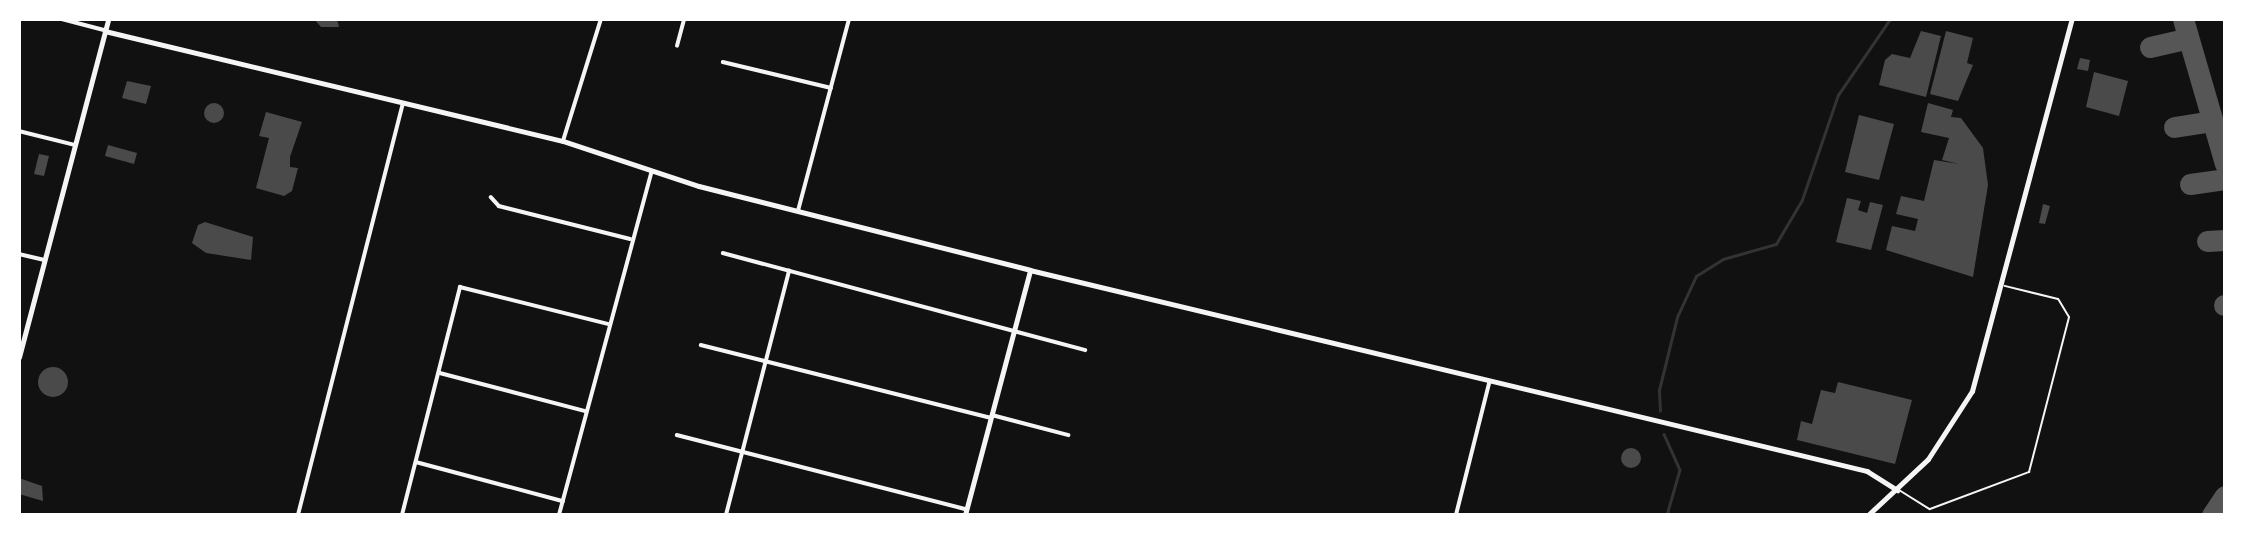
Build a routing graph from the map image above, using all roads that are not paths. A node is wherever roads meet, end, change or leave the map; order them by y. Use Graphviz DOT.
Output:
graph roads {
  1 [pos="62,19"];
  2 [pos="108,19"];
  3 [pos="601,19"];
  4 [pos="684,19"];
  5 [pos="849,19"];
  6 [pos="2072,20"];
  7 [pos="105,31"];
  8 [pos="677,46"];
  9 [pos="723,62"];
  10 [pos="831,88"];
  11 [pos="403,104"];
  12 [pos="19,131"];
  13 [pos="564,141"];
  14 [pos="76,145"];
  15 [pos="651,173"];
  16 [pos="491,197"];
  17 [pos="798,211"];
  18 [pos="630,239"];
  19 [pos="723,253"];
  20 [pos="19,254"];
  21 [pos="45,261"];
  22 [pos="1030,270"];
  23 [pos="789,271"];
  24 [pos="2005,286"];
  25 [pos="608,324"];
  26 [pos="1013,329"];
  27 [pos="701,345"];
  28 [pos="1085,350"];
  29 [pos="19,357"];
  30 [pos="766,361"];
  31 [pos="440,373"];
  32 [pos="1489,384"];
  33 [pos="585,411"];
  34 [pos="991,416"];
  35 [pos="677,435"];
  36 [pos="1068,435"];
  37 [pos="743,452"];
  38 [pos="416,462"];
  39 [pos="1898,490"];
  40 [pos="563,500"];
  41 [pos="965,512"];
  42 [pos="298,515"];
  43 [pos="402,515"];
  44 [pos="559,515"];
  45 [pos="726,515"];
  46 [pos="1456,515"];
  47 [pos="1868,515"];
  1 -- 7 [label="street"];
  2 -- 7 [label="main road"];
  3 -- 13 [label="street"];
  4 -- 8 [label="street"];
  5 -- 10 [label="street"];
  6 -- 24 [label="main road"];
  7 -- 11 [label="street"];
  7 -- 14 [label="main road"];
  9 -- 10 [label="street"];
  10 -- 17 [label="street"];
  11 -- 13 [label="street"];
  11 -- 42 [label="street"];
  12 -- 14 [label="street"];
  13 -- 15 [label="street"];
  14 -- 21 [label="main road"];
  15 -- 17 [label="street"];
  15 -- 18 [label="street"];
  16 -- 18 [label="street"];
  17 -- 22 [label="street"];
  18 -- 25 [label="street"];
  19 -- 23 [label="street"];
  20 -- 21 [label="street"];
  21 -- 29 [label="main road"];
  22 -- 26 [label="street"];
  22 -- 32 [label="street"];
  23 -- 26 [label="street"];
  23 -- 30 [label="street"];
  24 -- 39 [label="main road"];
  24 -- 39 [label="lane"];
  25 -- 31 [label="street"];
  25 -- 33 [label="street"];
  26 -- 28 [label="street"];
  26 -- 34 [label="street"];
  27 -- 30 [label="street"];
  30 -- 34 [label="street"];
  30 -- 37 [label="street"];
  31 -- 33 [label="street"];
  31 -- 38 [label="street"];
  32 -- 39 [label="street"];
  32 -- 46 [label="street"];
  33 -- 40 [label="street"];
  34 -- 36 [label="street"];
  34 -- 41 [label="street"];
  35 -- 37 [label="street"];
  37 -- 41 [label="street"];
  37 -- 45 [label="street"];
  38 -- 40 [label="street"];
  38 -- 43 [label="street"];
  39 -- 47 [label="main road"];
  40 -- 44 [label="street"];
}
